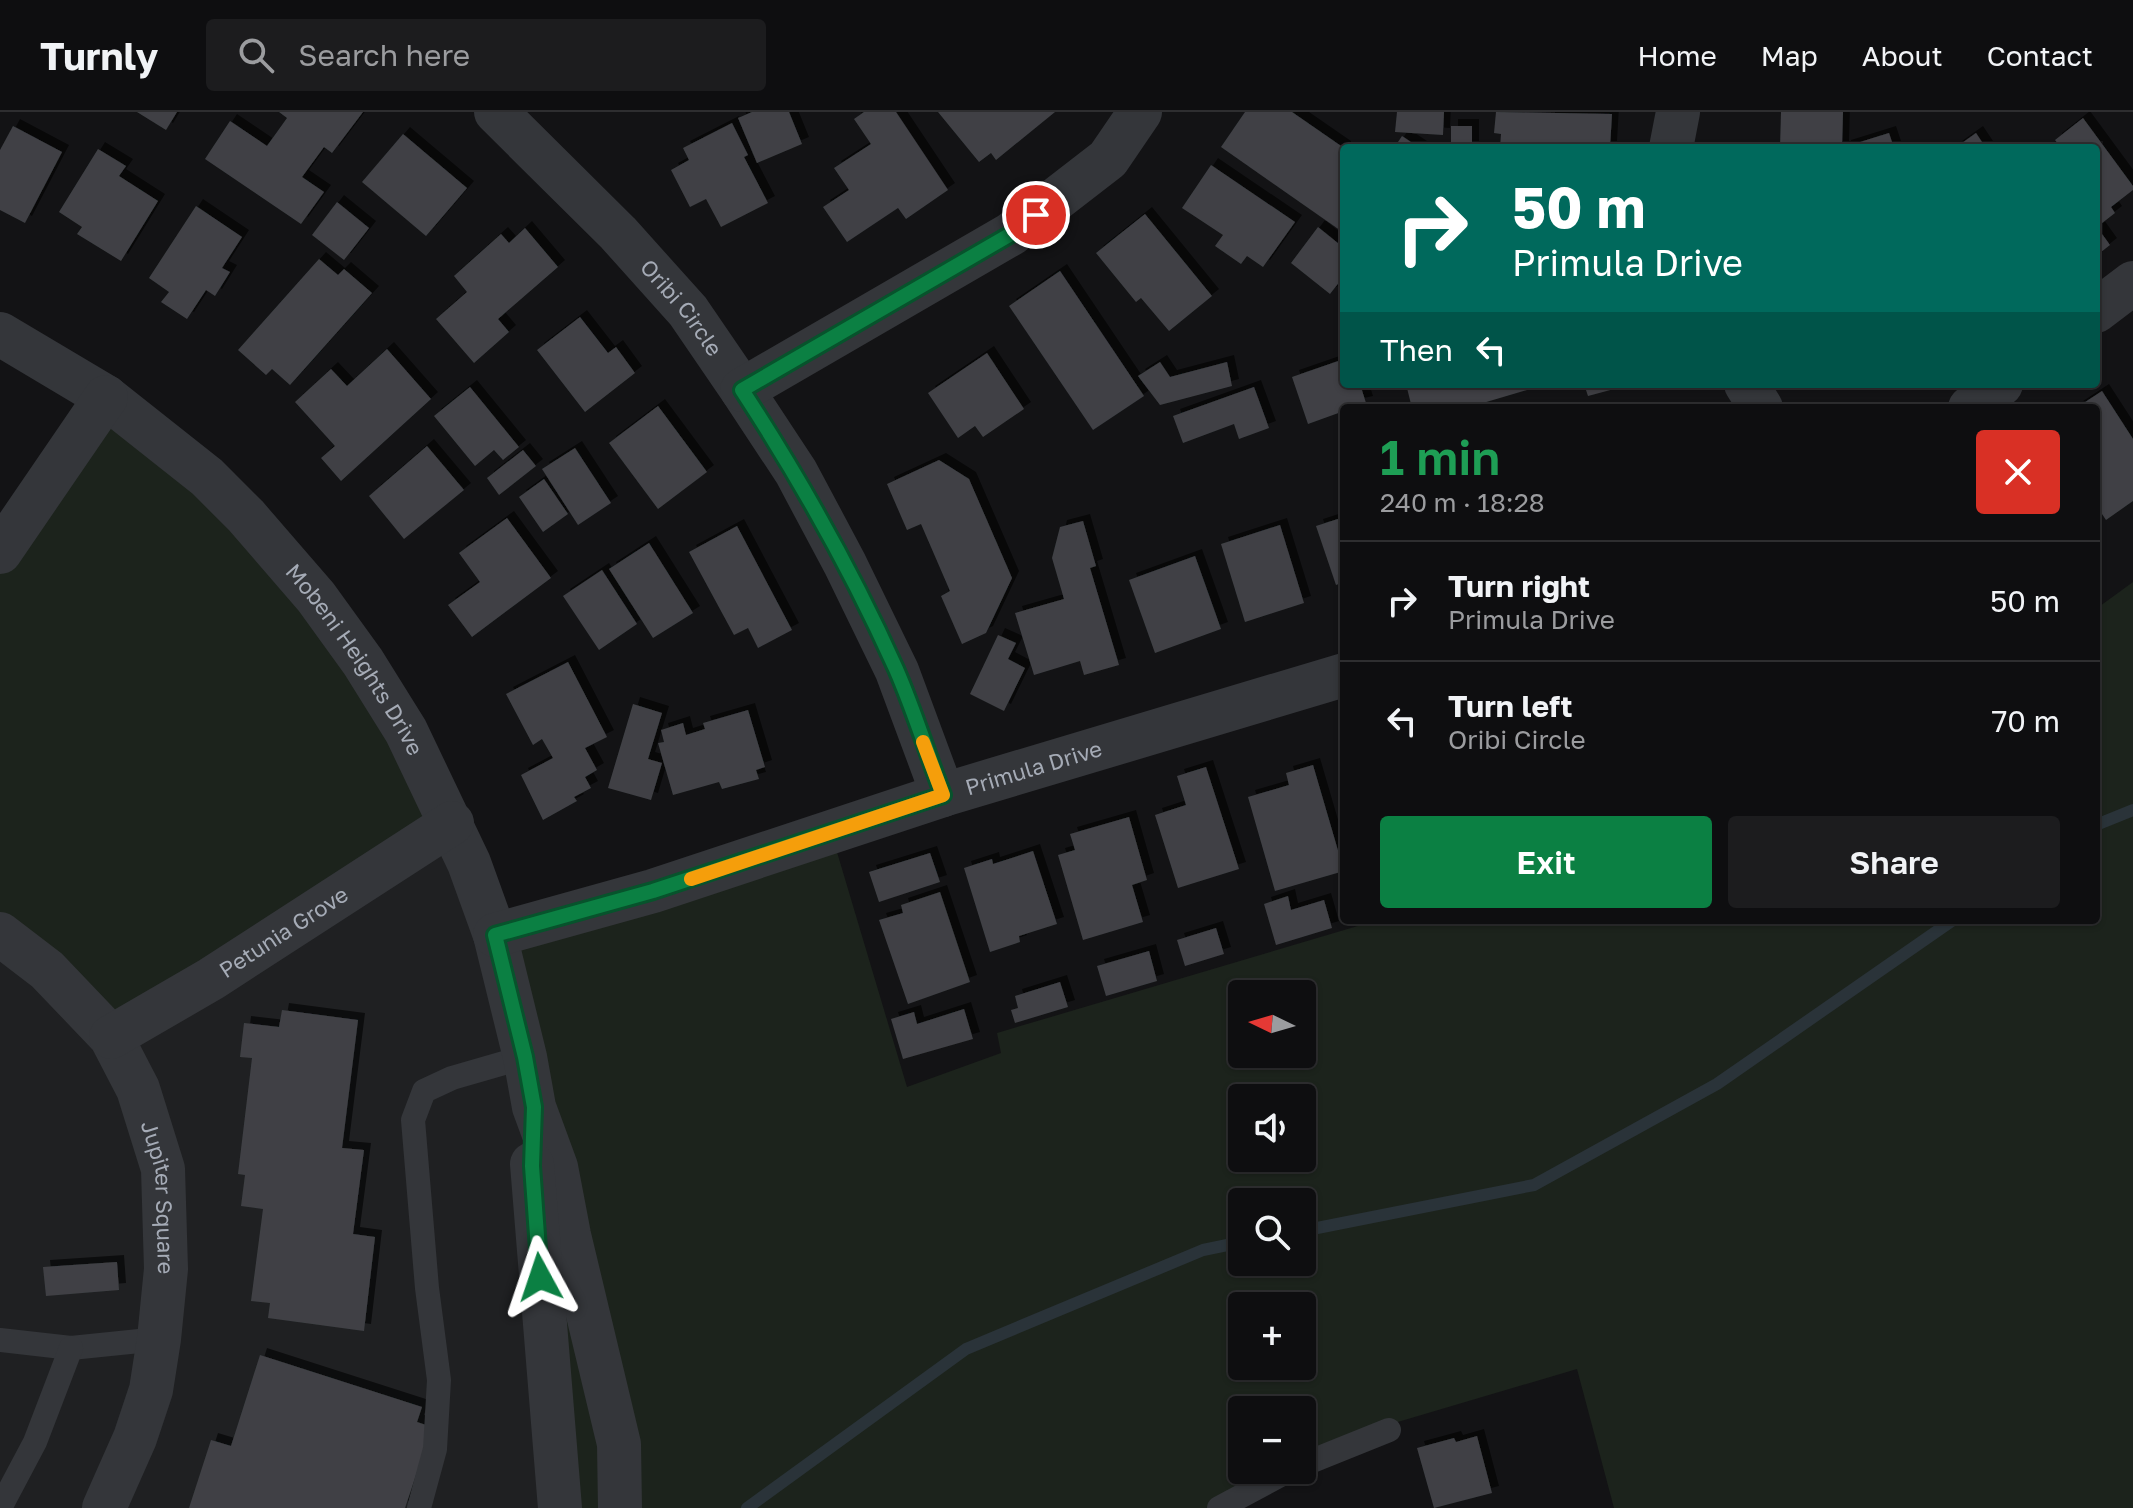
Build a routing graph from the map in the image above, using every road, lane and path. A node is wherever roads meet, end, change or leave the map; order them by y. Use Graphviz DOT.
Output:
graph roads {
  1 [pos="496,112"];
  2 [pos="1140,112"];
  3 [pos="1678,112"];
  4 [pos="1672,144"];
  5 [pos="2133,283"];
  6 [pos="2100,308"];
  7 [pos="0,334"];
  8 [pos="1996,388"];
  9 [pos="742,390"];
  10 [pos="106,397"];
  11 [pos="1975,404"];
  12 [pos="0,552"];
  13 [pos="1340,676"];
  14 [pos="943,795"];
  15 [pos="452,823"];
  16 [pos="0,934"];
  17 [pos="495,935"];
  18 [pos="111,1037"];
  19 [pos="525,1057"];
  20 [pos="534,1107"];
  21 [pos="159,1339"];
  22 [pos="0,1340"];
  23 [pos="71,1348"];
  24 [pos="1389,1430"];
  25 [pos="1316,1459"];
  26 [pos="1264,1484"];
  27 [pos="0,1508"];
  28 [pos="104,1508"];
  29 [pos="419,1508"];
  30 [pos="560,1508"];
  31 [pos="620,1508"];
  32 [pos="1219,1508"];
  1 -- 9 [label="street, Oribi Circle"];
  2 -- 9 [label="street"];
  3 -- 4 [label="street"];
  5 -- 6 [label="street"];
  7 -- 10 [label="street, Mobeni Heights Drive"];
  8 -- 11 [label="street"];
  9 -- 14 [label="street, Oribi Circle"];
  10 -- 12 [label="street"];
  10 -- 15 [label="street, Mobeni Heights Drive"];
  13 -- 14 [label="street, Primula Drive"];
  14 -- 17 [label="street, Primula Drive"];
  15 -- 17 [label="street, Mobeni Heights Drive"];
  15 -- 18 [label="street, Petunia Grove"];
  16 -- 18 [label="street, Jupiter Square"];
  17 -- 19 [label="street, Mobeni Heights Drive"];
  18 -- 21 [label="street, Jupiter Square"];
  19 -- 20 [label="street, Mobeni Heights Drive"];
  19 -- 29 [label="lane"];
  20 -- 30 [label="street, Mobeni Heights Drive"];
  20 -- 31 [label="street, Mobeni Heights Drive"];
  21 -- 23 [label="lane"];
  21 -- 28 [label="street, Jupiter Square"];
  22 -- 23 [label="lane"];
  23 -- 27 [label="lane"];
  24 -- 25 [label="lane"];
  26 -- 32 [label="lane"];
}
